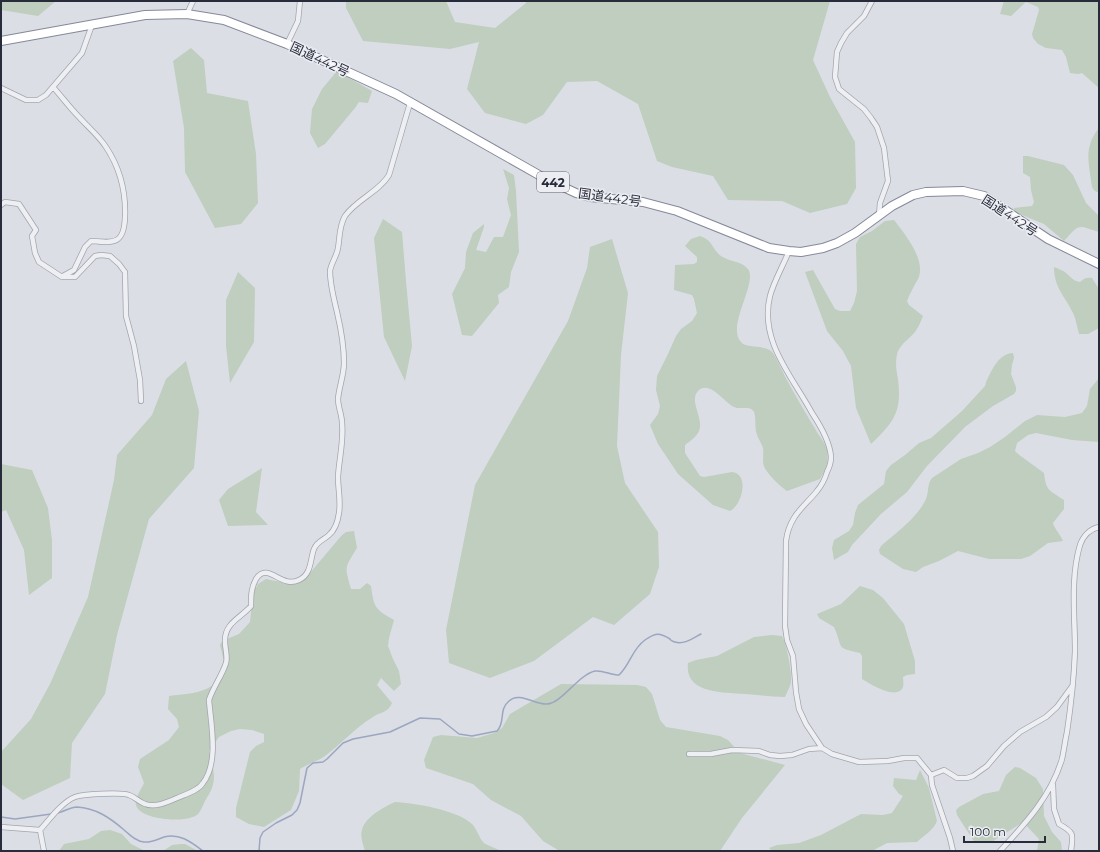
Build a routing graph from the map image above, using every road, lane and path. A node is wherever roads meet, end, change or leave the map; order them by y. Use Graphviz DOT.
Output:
graph roads {
  1 [pos="193,1"];
  2 [pos="300,1"];
  3 [pos="872,1"];
  4 [pos="187,14"];
  5 [pos="92,24"];
  6 [pos="1,41"];
  7 [pos="287,44"];
  8 [pos="53,87"];
  9 [pos="1,88"];
  10 [pos="410,103"];
  11 [pos="1,205"];
  12 [pos="879,215"];
  13 [pos="788,251"];
  14 [pos="1099,264"];
  15 [pos="62,277"];
  16 [pos="141,401"];
  17 [pos="1099,527"];
  18 [pos="1073,685"];
  19 [pos="822,748"];
  20 [pos="689,754"];
  21 [pos="931,775"];
  22 [pos="1053,783"];
  23 [pos="1,827"];
  24 [pos="40,830"];
  25 [pos="44,851"];
  26 [pos="953,851"];
  27 [pos="1000,851"];
  28 [pos="1071,851"];
  1 -- 4 [label="street"];
  2 -- 7 [label="street"];
  3 -- 12 [label="street"];
  4 -- 5 [label="highway, 国道442号 / 442"];
  4 -- 7 [label="highway, 国道442号 / 442"];
  5 -- 6 [label="highway, 国道442号 / 442"];
  5 -- 8 [label="street"];
  7 -- 10 [label="highway, 国道442号 / 442"];
  8 -- 9 [label="street"];
  8 -- 15 [label="street"];
  10 -- 13 [label="highway, 国道442号 / 442"];
  10 -- 24 [label="street"];
  11 -- 15 [label="street"];
  12 -- 13 [label="highway, 国道442号 / 442"];
  12 -- 14 [label="highway, 国道442号 / 442"];
  13 -- 19 [label="street"];
  15 -- 16 [label="street"];
  17 -- 18 [label="street"];
  18 -- 21 [label="street"];
  18 -- 22 [label="street"];
  19 -- 20 [label="street"];
  19 -- 21 [label="street"];
  21 -- 26 [label="street"];
  22 -- 27 [label="street"];
  22 -- 28 [label="street"];
  23 -- 24 [label="street"];
  24 -- 25 [label="street"];
}
